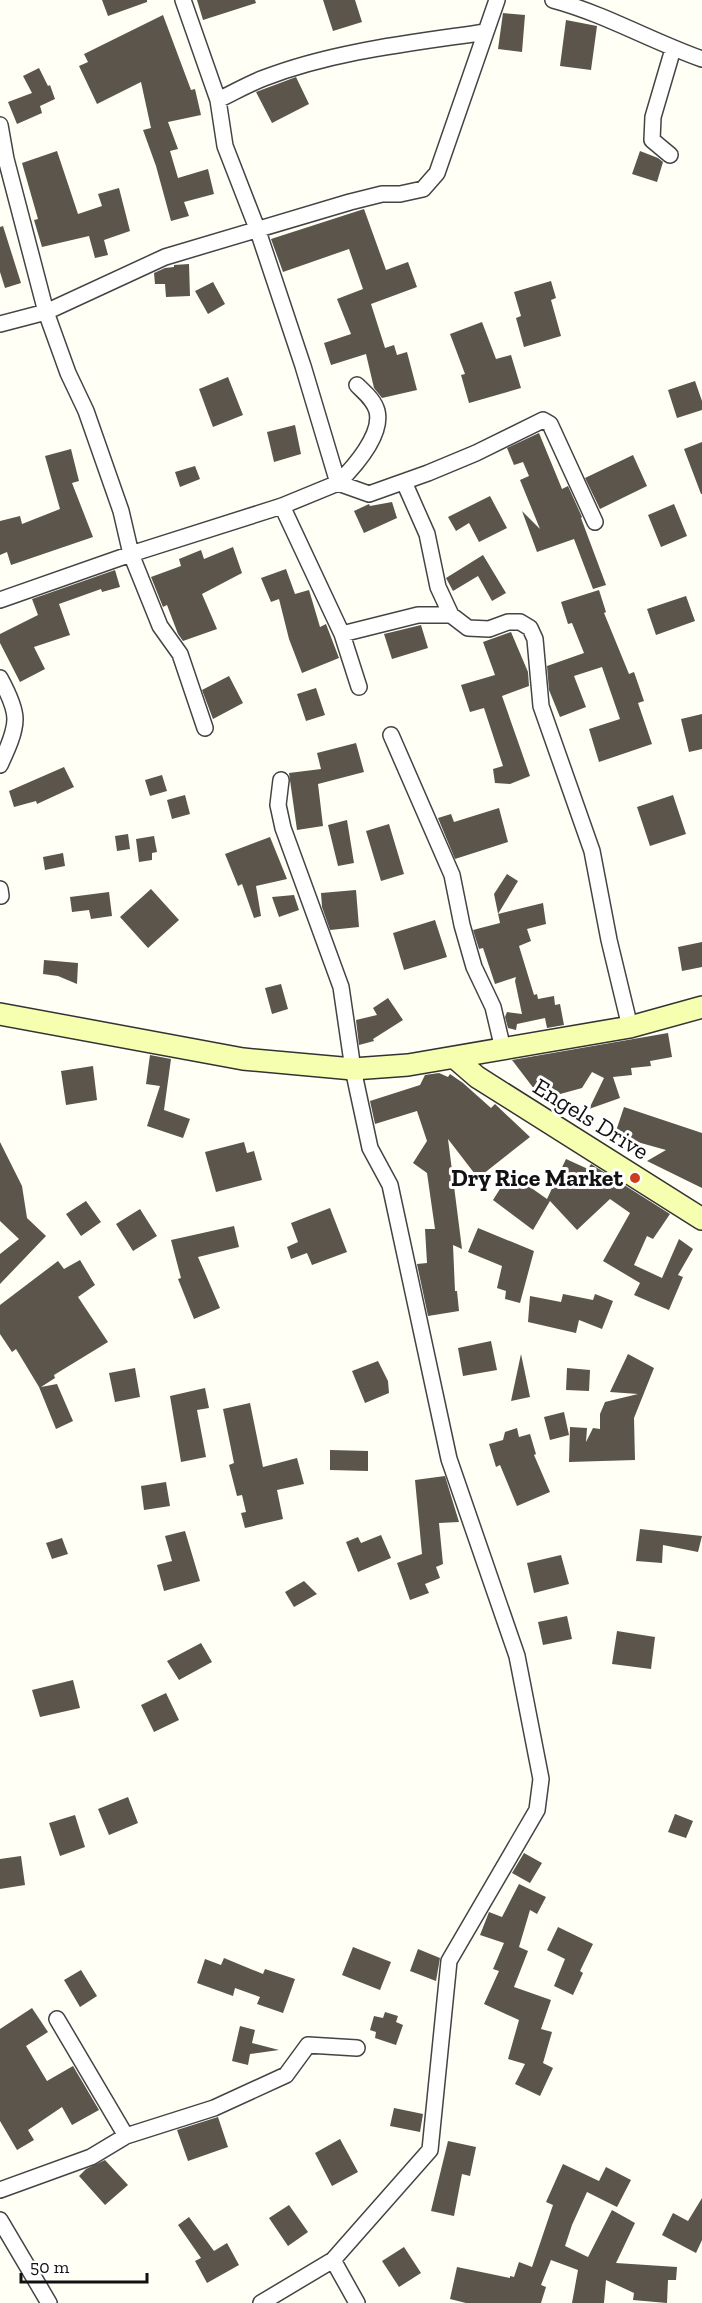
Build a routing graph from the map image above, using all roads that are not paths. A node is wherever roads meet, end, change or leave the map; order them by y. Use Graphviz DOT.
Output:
graph roads {
  1 [pos="183,0"];
  2 [pos="497,0"];
  3 [pos="553,0"];
  4 [pos="486,32"];
  5 [pos="673,49"];
  6 [pos="702,59"];
  7 [pos="218,100"];
  8 [pos="0,125"];
  9 [pos="670,155"];
  10 [pos="258,231"];
  11 [pos="46,312"];
  12 [pos="0,324"];
  13 [pos="357,385"];
  14 [pos="405,482"];
  15 [pos="338,483"];
  16 [pos="282,506"];
  17 [pos="595,522"];
  18 [pos="131,554"];
  19 [pos="0,600"];
  20 [pos="451,615"];
  21 [pos="342,634"];
  22 [pos="0,678"];
  23 [pos="359,687"];
  24 [pos="205,728"];
  25 [pos="391,735"];
  26 [pos="0,765"];
  27 [pos="281,780"];
  28 [pos="702,1007"];
  29 [pos="0,1014"];
  30 [pos="630,1028"];
  31 [pos="503,1049"];
  32 [pos="455,1058"];
  33 [pos="353,1069"];
  34 [pos="702,1219"];
  35 [pos="57,2019"];
  36 [pos="357,2048"];
  37 [pos="126,2136"];
  38 [pos="0,2190"];
  39 [pos="0,2220"];
  40 [pos="333,2260"];
  41 [pos="49,2303"];
  42 [pos="261,2303"];
  43 [pos="357,2303"];
  1 -- 7 [label="street"];
  2 -- 4 [label="street"];
  3 -- 5 [label="street"];
  4 -- 7 [label="street"];
  4 -- 10 [label="street"];
  5 -- 6 [label="street"];
  5 -- 9 [label="street"];
  7 -- 10 [label="street"];
  8 -- 11 [label="street"];
  10 -- 11 [label="street"];
  10 -- 15 [label="street"];
  11 -- 12 [label="street"];
  11 -- 18 [label="street"];
  13 -- 15 [label="street"];
  14 -- 15 [label="street"];
  14 -- 17 [label="street"];
  14 -- 20 [label="street"];
  15 -- 16 [label="street"];
  16 -- 18 [label="street"];
  16 -- 21 [label="street"];
  18 -- 19 [label="street"];
  18 -- 24 [label="street"];
  20 -- 21 [label="street"];
  20 -- 30 [label="street"];
  21 -- 23 [label="street"];
  22 -- 26 [label="street"];
  25 -- 31 [label="street"];
  27 -- 33 [label="street"];
  28 -- 30 [label="main road"];
  29 -- 33 [label="main road"];
  30 -- 31 [label="main road"];
  31 -- 32 [label="main road"];
  32 -- 33 [label="main road"];
  32 -- 34 [label="main road, Engels Drive"];
  33 -- 40 [label="street"];
  35 -- 37 [label="street"];
  36 -- 37 [label="street"];
  37 -- 38 [label="street"];
  39 -- 41 [label="street"];
  40 -- 42 [label="street"];
  40 -- 43 [label="street"];
}
